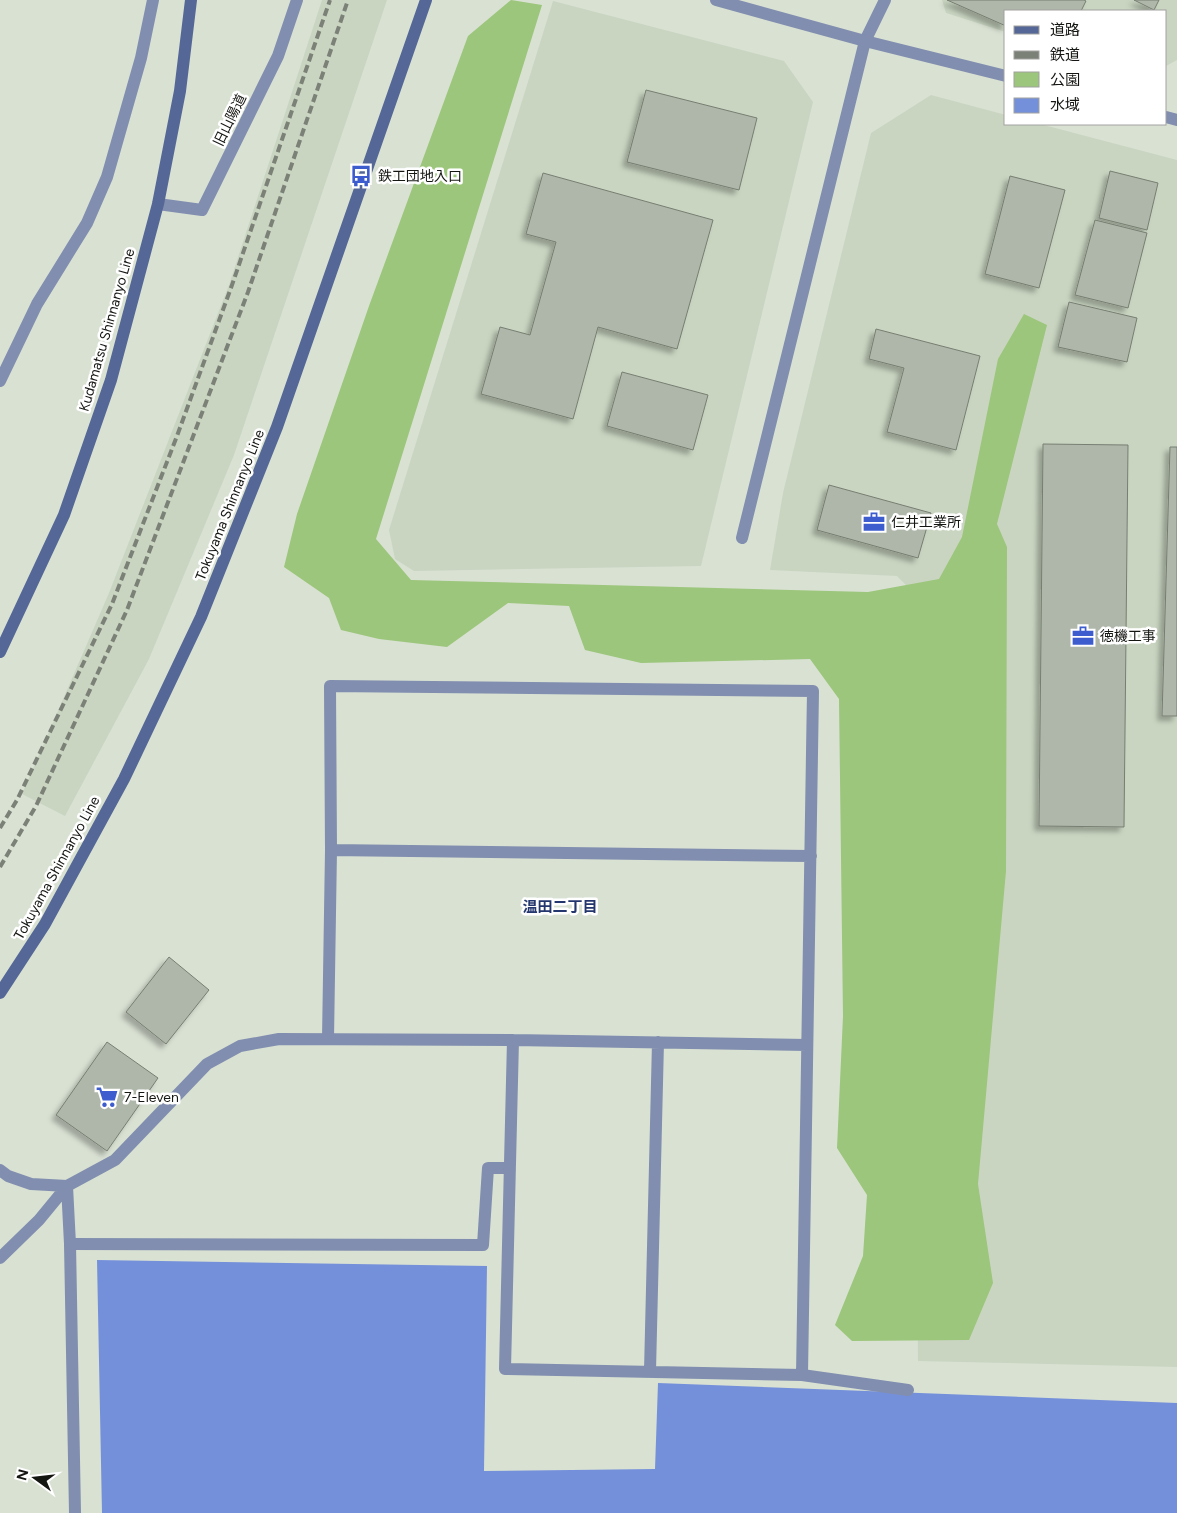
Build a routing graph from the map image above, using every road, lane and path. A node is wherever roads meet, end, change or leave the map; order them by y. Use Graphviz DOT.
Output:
graph roads {
  1 [pos="153,0"];
  2 [pos="191,0"];
  3 [pos="297,0"];
  4 [pos="426,0"];
  5 [pos="716,0"];
  6 [pos="885,0"];
  7 [pos="865,41"];
  8 [pos="1004,76"];
  9 [pos="158,204"];
  10 [pos="0,381"];
  11 [pos="742,538"];
  12 [pos="0,652"];
  13 [pos="331,850"];
  14 [pos="811,856"];
  15 [pos="0,993"];
  16 [pos="328,1039"];
  17 [pos="513,1040"];
  18 [pos="658,1042"];
  19 [pos="807,1045"];
  20 [pos="509,1168"];
  21 [pos="0,1170"];
  22 [pos="67,1186"];
  23 [pos="70,1244"];
  24 [pos="0,1258"];
  25 [pos="650,1371"];
  26 [pos="802,1375"];
  27 [pos="908,1390"];
  28 [pos="75,1513"];
  1 -- 10 [label="street"];
  2 -- 9 [label="main road, Kudamatsu Shinnanyo Line"];
  3 -- 9 [label="street, 旧山陽道"];
  4 -- 15 [label="main road, Tokuyama Shinnanyo Line"];
  5 -- 7 [label="street"];
  6 -- 7 [label="street"];
  7 -- 8 [label="street"];
  7 -- 11 [label="street"];
  9 -- 12 [label="main road, Kudamatsu Shinnanyo Line"];
  13 -- 14 [label="street"];
  13 -- 14 [label="street"];
  13 -- 16 [label="street"];
  14 -- 19 [label="street"];
  16 -- 17 [label="street"];
  16 -- 22 [label="street"];
  17 -- 18 [label="street"];
  17 -- 20 [label="street"];
  18 -- 19 [label="street"];
  18 -- 25 [label="street"];
  19 -- 26 [label="street"];
  20 -- 23 [label="street"];
  20 -- 25 [label="street"];
  21 -- 22 [label="street"];
  22 -- 23 [label="street"];
  22 -- 24 [label="street"];
  23 -- 28 [label="street"];
  25 -- 26 [label="street"];
  26 -- 27 [label="street"];
}
